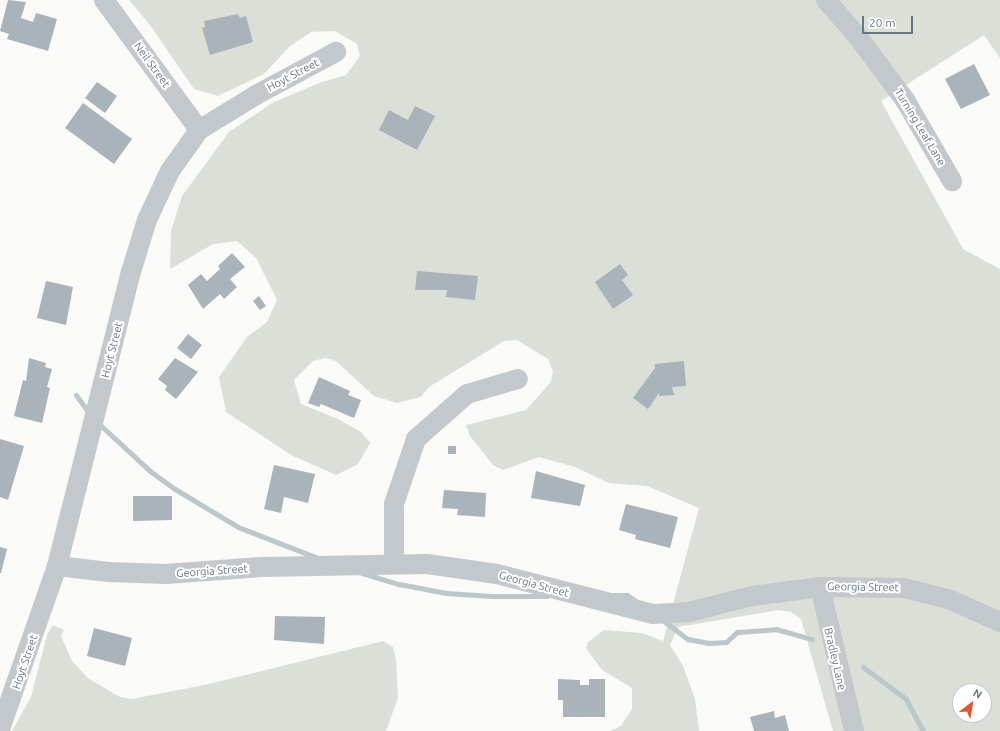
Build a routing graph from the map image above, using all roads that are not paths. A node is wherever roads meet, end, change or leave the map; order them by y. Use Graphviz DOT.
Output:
graph roads {
  1 [pos="104,0"];
  2 [pos="826,0"];
  3 [pos="336,52"];
  4 [pos="199,130"];
  5 [pos="952,181"];
  6 [pos="518,379"];
  7 [pos="394,564"];
  8 [pos="58,566"];
  9 [pos="820,587"];
  10 [pos="1000,622"];
  11 [pos="0,729"];
  12 [pos="854,731"];
  1 -- 4 [label="street, Neil Street"];
  2 -- 5 [label="street, Turning Leaf Lane"];
  3 -- 4 [label="street, Hoyt Street"];
  4 -- 8 [label="street, Hoyt Street"];
  6 -- 7 [label="street"];
  7 -- 8 [label="street, Georgia Street"];
  7 -- 9 [label="street, Georgia Street"];
  8 -- 11 [label="street, Hoyt Street"];
  9 -- 10 [label="street, Georgia Street"];
  9 -- 12 [label="street, Bradley Lane"];
}
